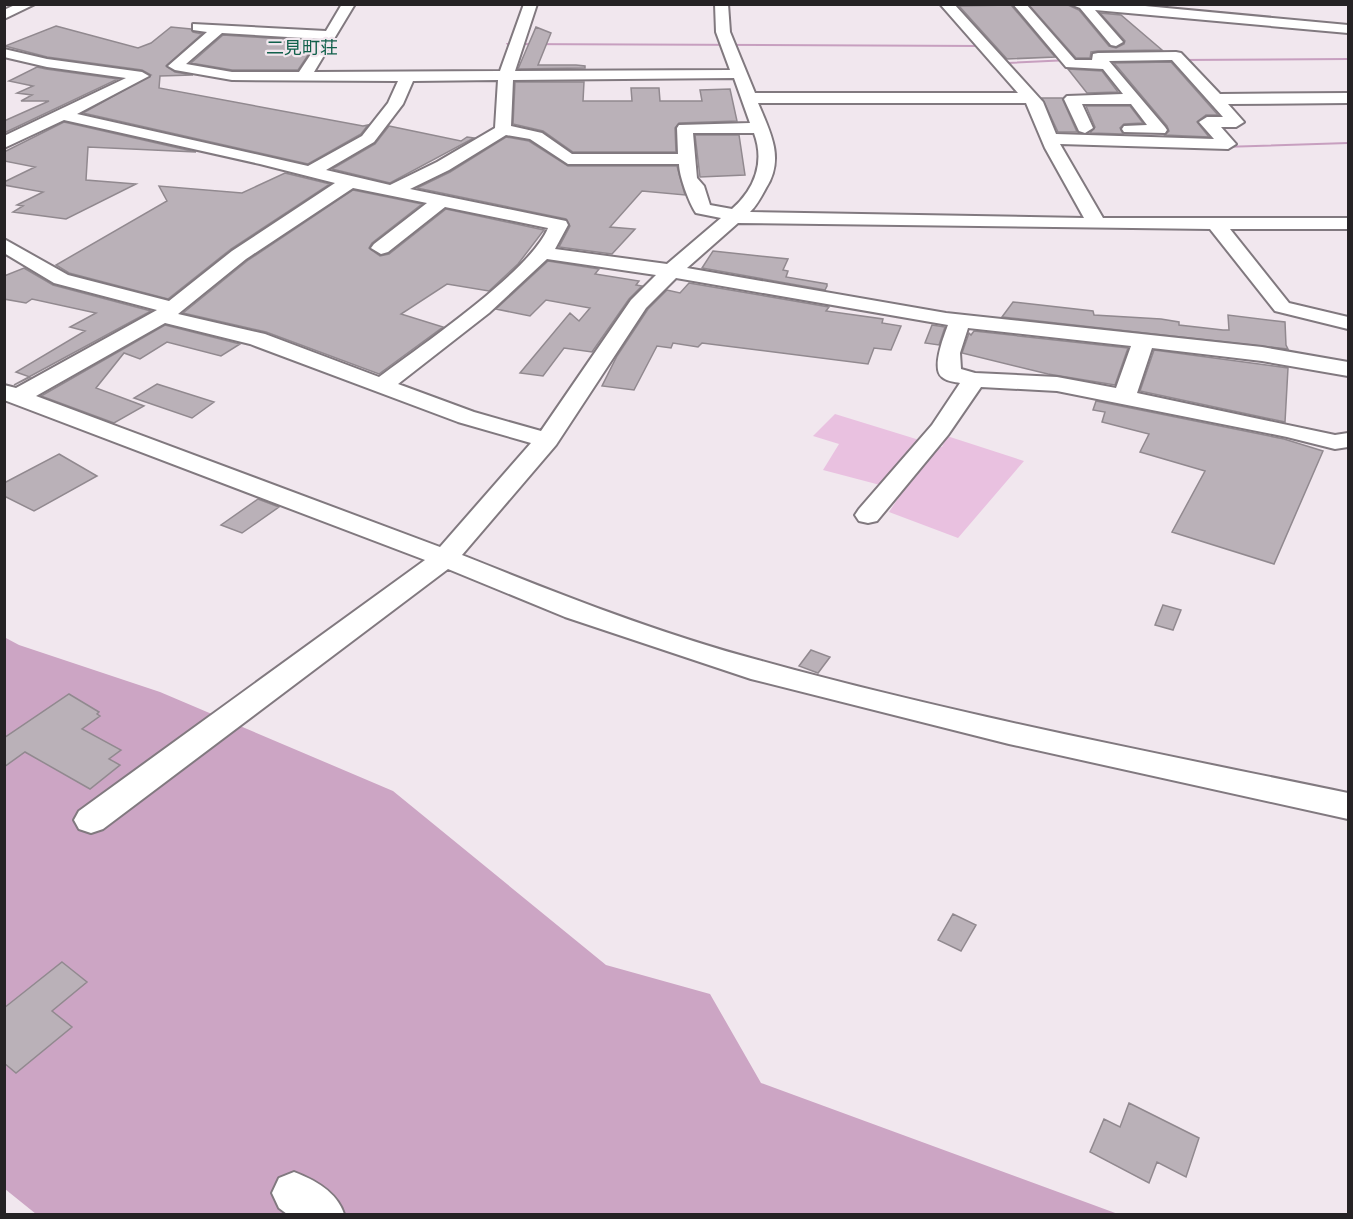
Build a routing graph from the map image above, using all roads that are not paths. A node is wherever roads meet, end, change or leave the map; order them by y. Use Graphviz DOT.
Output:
graph roads {
  1 [pos="29,4"];
  2 [pos="349,4"];
  3 [pos="531,4"];
  4 [pos="721,4"];
  5 [pos="946,4"];
  6 [pos="1019,4"];
  7 [pos="1077,4"];
  8 [pos="1084,5"];
  9 [pos="4,15"];
  10 [pos="190,27"];
  11 [pos="1348,28"];
  12 [pos="218,29"];
  13 [pos="292,33"];
  14 [pos="329,35"];
  15 [pos="1116,42"];
  16 [pos="4,53"];
  17 [pos="1101,64"];
  18 [pos="740,74"];
  19 [pos="304,77"];
  20 [pos="505,77"];
  21 [pos="264,78"];
  22 [pos="407,78"];
  23 [pos="749,98"];
  24 [pos="1024,98"];
  25 [pos="1348,98"];
  26 [pos="1134,99"];
  27 [pos="1216,99"];
  28 [pos="66,116"];
  29 [pos="761,128"];
  30 [pos="1085,128"];
  31 [pos="503,130"];
  32 [pos="1050,139"];
  33 [pos="4,143"];
  34 [pos="687,159"];
  35 [pos="312,171"];
  36 [pos="350,183"];
  37 [pos="392,191"];
  38 [pos="443,200"];
  39 [pos="736,216"];
  40 [pos="1348,223"];
  41 [pos="1097,224"];
  42 [pos="1216,224"];
  43 [pos="4,245"];
  44 [pos="381,248"];
  45 [pos="543,253"];
  46 [pos="671,271"];
  47 [pos="168,312"];
  48 [pos="960,320"];
  49 [pos="1348,322"];
  50 [pos="1144,340"];
  51 [pos="1348,369"];
  52 [pos="974,380"];
  53 [pos="381,386"];
  54 [pos="11,394"];
  55 [pos="1124,397"];
  56 [pos="548,440"];
  57 [pos="1348,440"];
  58 [pos="868,515"];
  59 [pos="445,558"];
  60 [pos="1348,806"];
  61 [pos="91,820"];
  1 -- 9 [label="street"];
  2 -- 14 [label="street"];
  3 -- 20 [label="street"];
  4 -- 18 [label="street"];
  5 -- 24 [label="street"];
  6 -- 17 [label="street"];
  7 -- 8 [label="street"];
  8 -- 11 [label="street"];
  8 -- 15 [label="street"];
  10 -- 12 [label="street"];
  12 -- 13 [label="street"];
  12 -- 21 [label="street"];
  13 -- 14 [label="street"];
  13 -- 21 [label="street"];
  14 -- 19 [label="street"];
  16 -- 28 [label="street"];
  17 -- 26 [label="street"];
  17 -- 27 [label="street"];
  18 -- 20 [label="street"];
  18 -- 23 [label="street"];
  19 -- 21 [label="street"];
  19 -- 22 [label="street"];
  20 -- 22 [label="street"];
  20 -- 31 [label="street"];
  22 -- 35 [label="street"];
  23 -- 24 [label="street"];
  23 -- 29 [label="street"];
  24 -- 32 [label="street"];
  25 -- 27 [label="street"];
  26 -- 30 [label="street"];
  26 -- 30 [label="street"];
  27 -- 32 [label="street"];
  28 -- 33 [label="street"];
  28 -- 35 [label="street"];
  29 -- 34 [label="street"];
  29 -- 39 [label="street"];
  30 -- 32 [label="street"];
  31 -- 34 [label="street"];
  31 -- 37 [label="street"];
  32 -- 41 [label="street"];
  34 -- 39 [label="street"];
  35 -- 36 [label="street"];
  36 -- 37 [label="street"];
  36 -- 47 [label="street"];
  37 -- 38 [label="street"];
  38 -- 44 [label="street"];
  38 -- 45 [label="street"];
  39 -- 41 [label="street"];
  39 -- 46 [label="street"];
  40 -- 42 [label="street"];
  41 -- 42 [label="street"];
  42 -- 49 [label="street"];
  43 -- 47 [label="street"];
  45 -- 46 [label="street"];
  45 -- 53 [label="street"];
  46 -- 48 [label="street"];
  46 -- 56 [label="street"];
  47 -- 53 [label="street"];
  47 -- 54 [label="street"];
  48 -- 50 [label="street"];
  48 -- 52 [label="street"];
  50 -- 51 [label="street"];
  50 -- 55 [label="street"];
  52 -- 55 [label="street"];
  52 -- 58 [label="street"];
  53 -- 56 [label="street"];
  54 -- 59 [label="street"];
  55 -- 57 [label="street"];
  56 -- 59 [label="street"];
  59 -- 60 [label="street"];
  59 -- 61 [label="street"];
}
